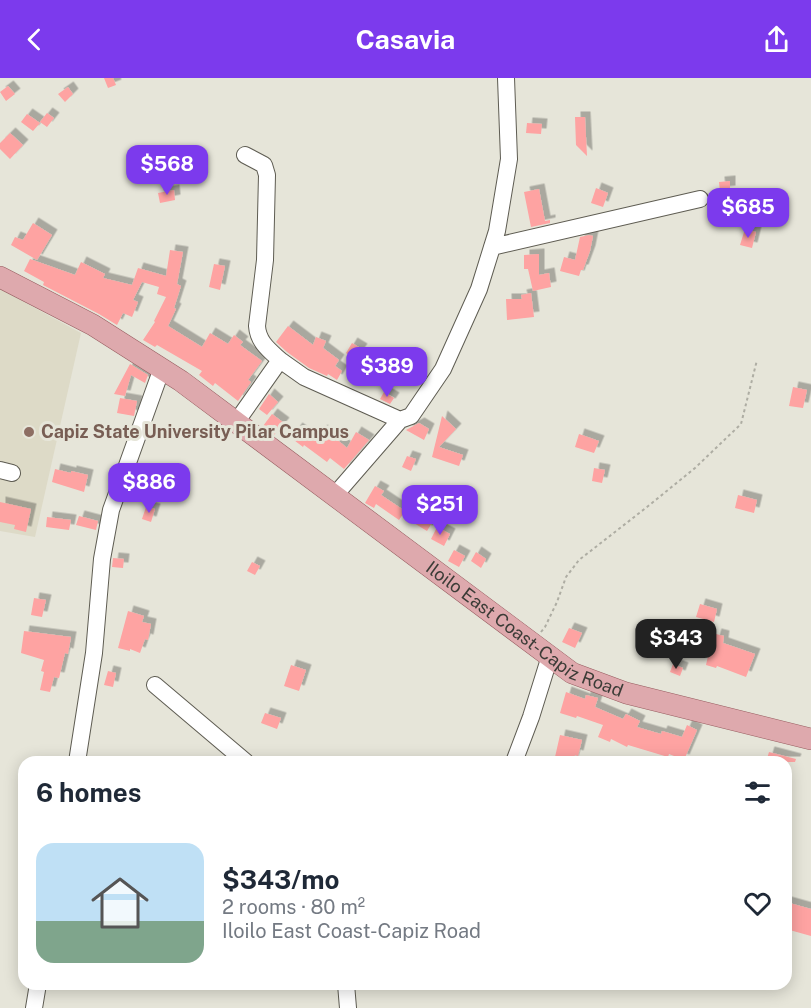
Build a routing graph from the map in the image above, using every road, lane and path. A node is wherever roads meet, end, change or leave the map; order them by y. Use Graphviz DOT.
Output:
graph roads {
  1 [pos="506,78"];
  2 [pos="245,155"];
  3 [pos="700,199"];
  4 [pos="492,247"];
  5 [pos="0,277"];
  6 [pos="280,360"];
  7 [pos="757,360"];
  8 [pos="162,368"];
  9 [pos="400,420"];
  10 [pos="237,421"];
  11 [pos="335,495"];
  12 [pos="532,644"];
  13 [pos="550,656"];
  14 [pos="155,685"];
  15 [pos="811,739"];
  16 [pos="78,756"];
  17 [pos="239,756"];
  18 [pos="516,756"];
  19 [pos="37,990"];
  20 [pos="346,990"];
  21 [pos="34,1008"];
  22 [pos="348,1008"];
  1 -- 4 [label="street"];
  2 -- 6 [label="street"];
  3 -- 4 [label="street"];
  4 -- 9 [label="street"];
  5 -- 8 [label="main road, Iloilo East Coast-Capiz Road"];
  6 -- 9 [label="street"];
  6 -- 10 [label="street"];
  7 -- 12 [label="path"];
  8 -- 10 [label="main road, Iloilo East Coast-Capiz Road"];
  8 -- 16 [label="street"];
  9 -- 11 [label="street"];
  10 -- 11 [label="main road, Iloilo East Coast-Capiz Road"];
  11 -- 12 [label="main road, Iloilo East Coast-Capiz Road"];
  12 -- 13 [label="main road, Iloilo East Coast-Capiz Road"];
  13 -- 15 [label="main road, Iloilo East Coast-Capiz Road"];
  13 -- 18 [label="street"];
  14 -- 17 [label="street"];
  19 -- 21 [label="street"];
  20 -- 22 [label="street"];
}
